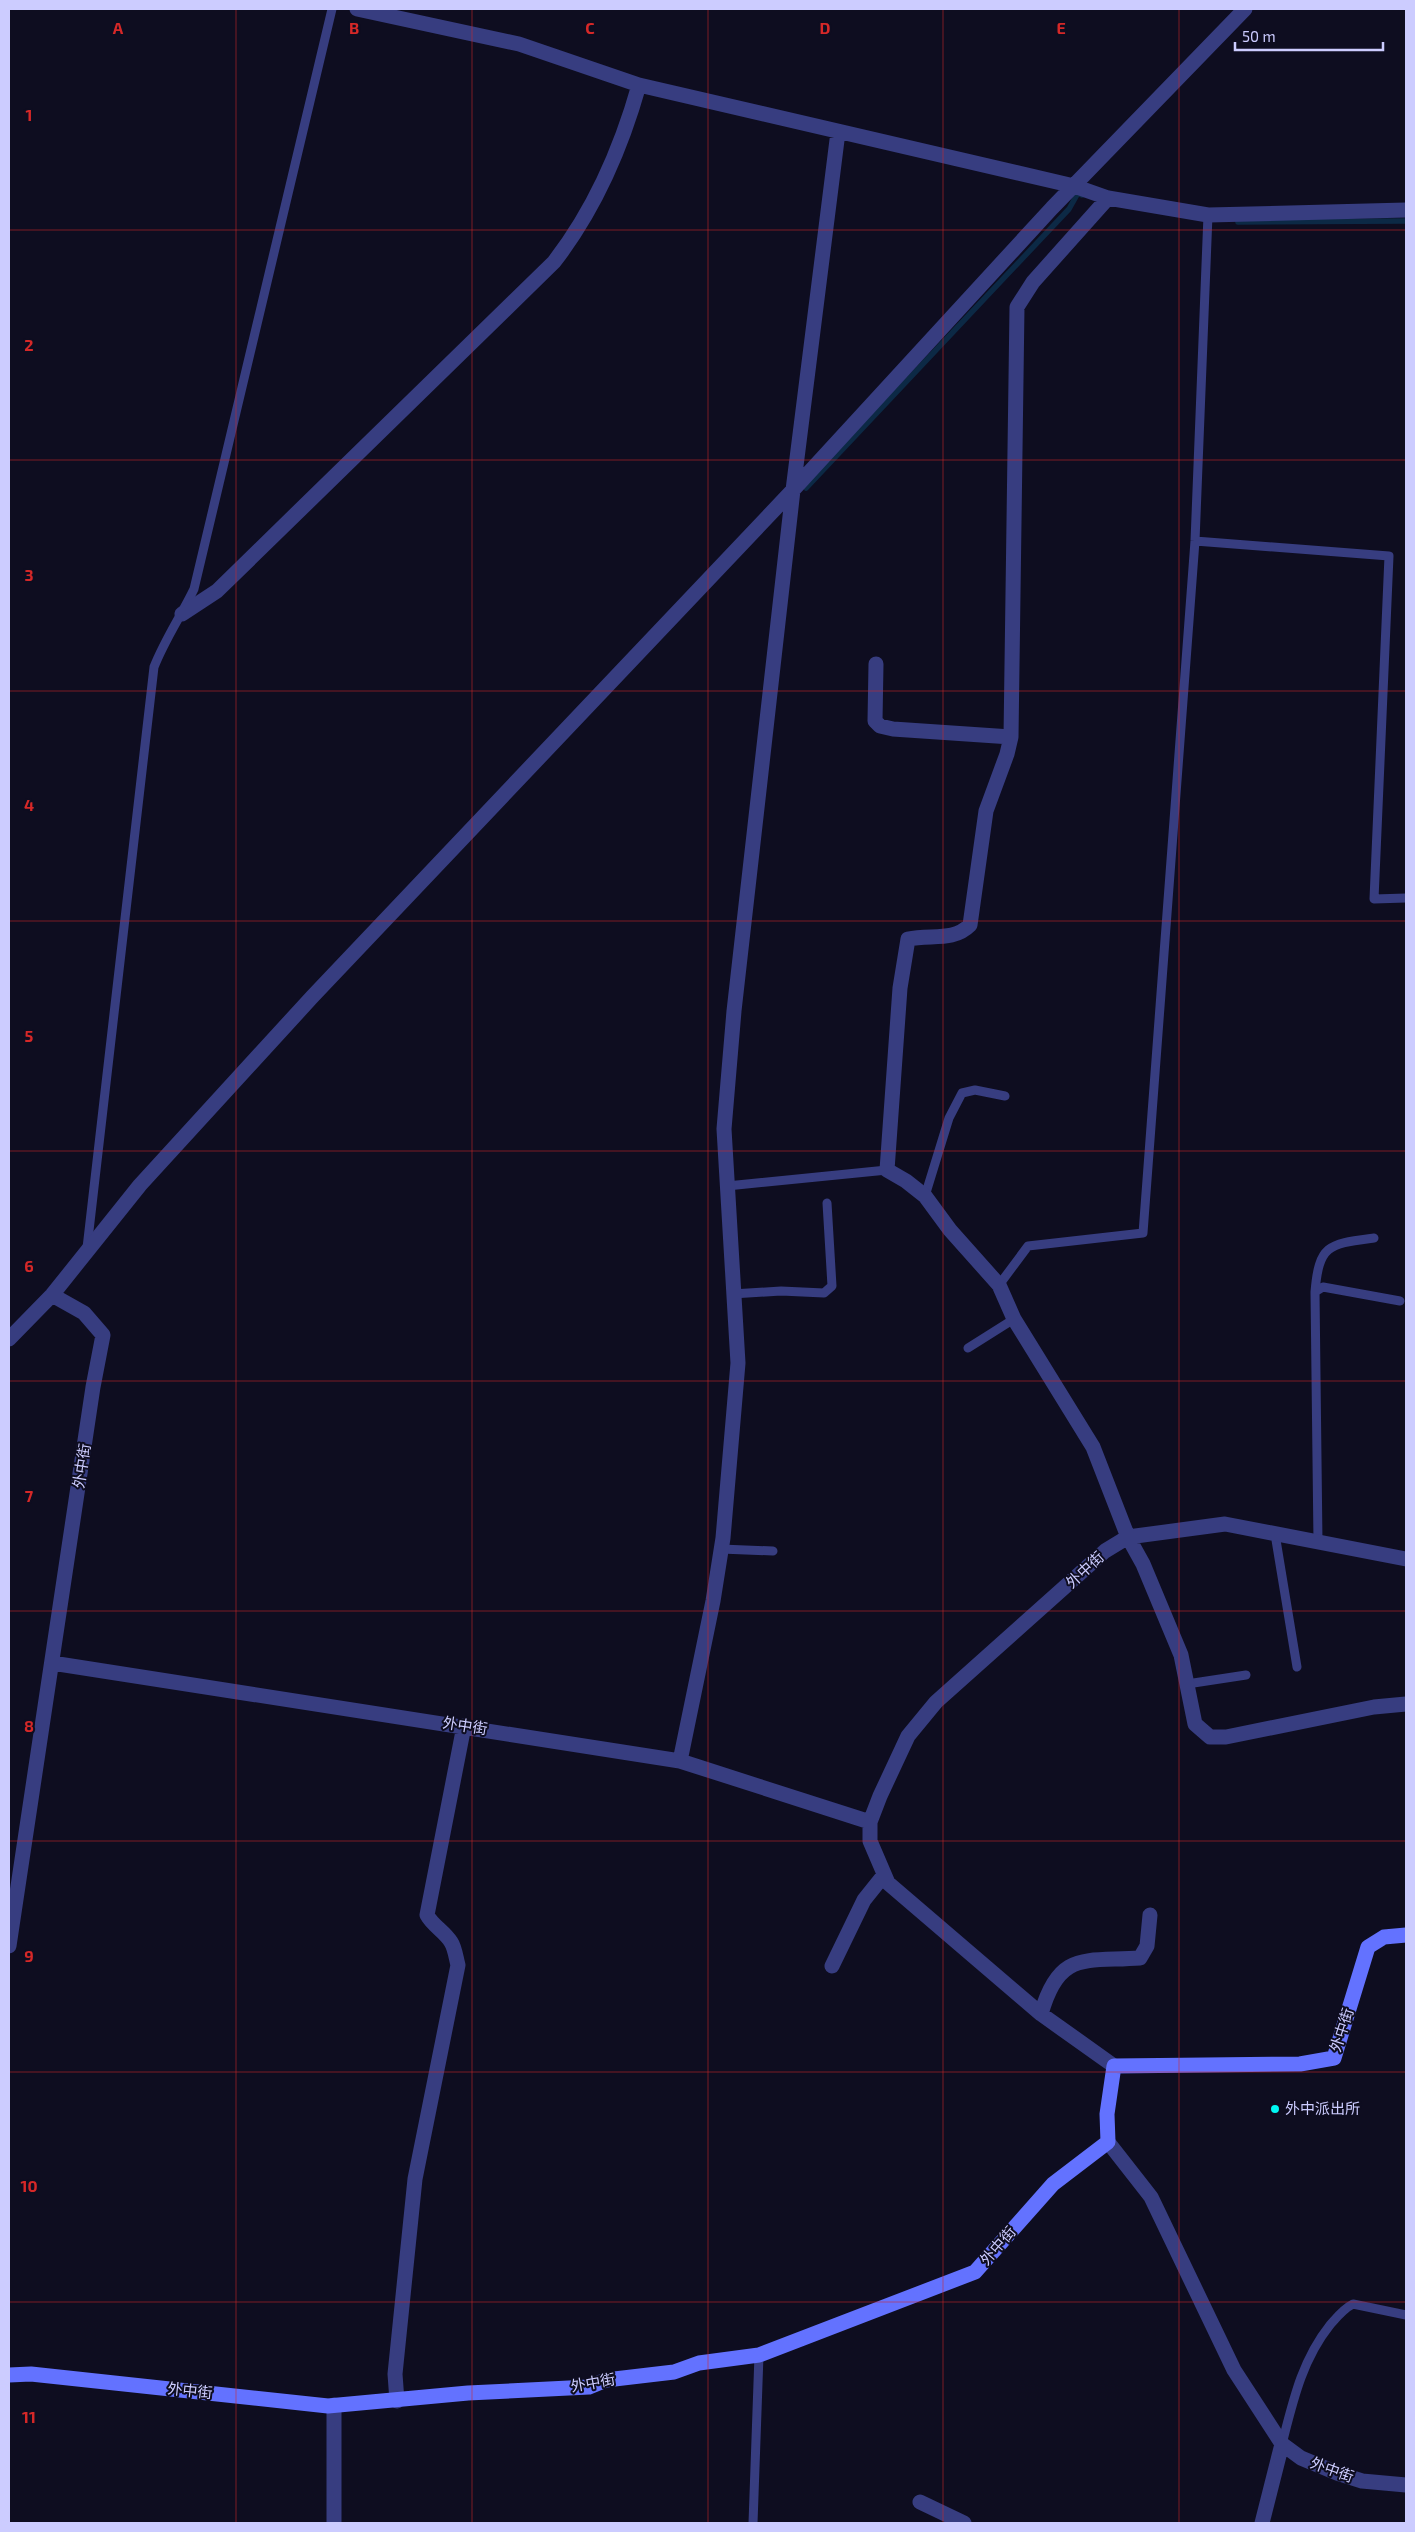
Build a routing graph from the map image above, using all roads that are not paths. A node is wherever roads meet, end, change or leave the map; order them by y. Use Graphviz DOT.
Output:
graph roads {
  1 [pos="332,9"];
  2 [pos="357,9"];
  3 [pos="1245,9"];
  4 [pos="639,85"];
  5 [pos="838,132"];
  6 [pos="1074,186"];
  7 [pos="1108,198"];
  8 [pos="1406,210"];
  9 [pos="1208,215"];
  10 [pos="793,490"];
  11 [pos="1195,541"];
  12 [pos="182,614"];
  13 [pos="876,664"];
  14 [pos="1011,737"];
  15 [pos="1406,898"];
  16 [pos="1005,1096"];
  17 [pos="887,1170"];
  18 [pos="727,1186"];
  19 [pos="925,1196"];
  20 [pos="827,1203"];
  21 [pos="1374,1238"];
  22 [pos="86,1252"];
  23 [pos="999,1285"];
  24 [pos="1315,1292"];
  25 [pos="732,1294"];
  26 [pos="52,1295"];
  27 [pos="1400,1301"];
  28 [pos="1014,1319"];
  29 [pos="9,1339"];
  30 [pos="968,1348"];
  31 [pos="1275,1534"];
  32 [pos="1128,1537"];
  33 [pos="1318,1542"];
  34 [pos="721,1549"];
  35 [pos="773,1551"];
  36 [pos="1406,1559"];
  37 [pos="52,1663"];
  38 [pos="1297,1667"];
  39 [pos="1246,1675"];
  40 [pos="1187,1684"];
  41 [pos="1406,1704"];
  42 [pos="464,1726"];
  43 [pos="680,1761"];
  44 [pos="870,1822"];
  45 [pos="884,1874"];
  46 [pos="1150,1915"];
  47 [pos="1406,1935"];
  48 [pos="9,1946"];
  49 [pos="832,1966"];
  50 [pos="1041,2014"];
  51 [pos="1114,2066"];
  52 [pos="1108,2142"];
  53 [pos="1406,2315"];
  54 [pos="759,2355"];
  55 [pos="9,2375"];
  56 [pos="396,2401"];
  57 [pos="334,2405"];
  58 [pos="1282,2444"];
  59 [pos="1406,2484"];
  60 [pos="920,2502"];
  61 [pos="334,2523"];
  62 [pos="753,2523"];
  63 [pos="964,2523"];
  64 [pos="1262,2523"];
  1 -- 12 [label="lane"];
  2 -- 4 [label="street"];
  3 -- 6 [label="street"];
  4 -- 5 [label="street"];
  4 -- 12 [label="street"];
  5 -- 6 [label="street"];
  5 -- 10 [label="street"];
  6 -- 7 [label="street"];
  6 -- 10 [label="street"];
  7 -- 9 [label="street"];
  7 -- 14 [label="street"];
  8 -- 9 [label="street"];
  9 -- 11 [label="lane"];
  10 -- 18 [label="street"];
  10 -- 22 [label="street"];
  11 -- 15 [label="lane"];
  11 -- 23 [label="lane"];
  12 -- 22 [label="lane"];
  13 -- 14 [label="street"];
  14 -- 17 [label="street"];
  16 -- 19 [label="lane"];
  17 -- 18 [label="lane"];
  17 -- 19 [label="street"];
  18 -- 25 [label="street"];
  19 -- 23 [label="street"];
  20 -- 25 [label="lane"];
  21 -- 24 [label="lane"];
  22 -- 26 [label="street"];
  23 -- 28 [label="street"];
  24 -- 27 [label="lane"];
  24 -- 33 [label="lane"];
  25 -- 34 [label="street"];
  26 -- 29 [label="street"];
  26 -- 37 [label="street, 外中街"];
  28 -- 30 [label="lane"];
  28 -- 32 [label="street"];
  31 -- 32 [label="street, 外中街"];
  31 -- 33 [label="street, 外中街"];
  31 -- 38 [label="lane"];
  32 -- 40 [label="street"];
  32 -- 44 [label="street, 外中街"];
  33 -- 36 [label="street, 外中街"];
  34 -- 35 [label="lane"];
  34 -- 43 [label="street"];
  37 -- 42 [label="street, 外中街"];
  37 -- 48 [label="street, 外中街"];
  39 -- 40 [label="lane"];
  40 -- 41 [label="street"];
  42 -- 43 [label="street, 外中街"];
  42 -- 56 [label="street"];
  43 -- 44 [label="street, 外中街"];
  44 -- 45 [label="street, 外中街"];
  45 -- 49 [label="street"];
  45 -- 50 [label="street, 外中街"];
  46 -- 50 [label="street"];
  47 -- 51 [label="street, 外中街"];
  50 -- 51 [label="street, 外中街"];
  51 -- 52 [label="street"];
  52 -- 54 [label="street, 外中街"];
  52 -- 58 [label="street, 外中街"];
  53 -- 58 [label="lane"];
  54 -- 56 [label="street, 外中街"];
  54 -- 62 [label="lane"];
  55 -- 57 [label="street, 外中街"];
  56 -- 57 [label="street, 外中街"];
  57 -- 61 [label="street"];
  58 -- 59 [label="street, 外中街"];
  58 -- 64 [label="street"];
  60 -- 63 [label="street"];
}
